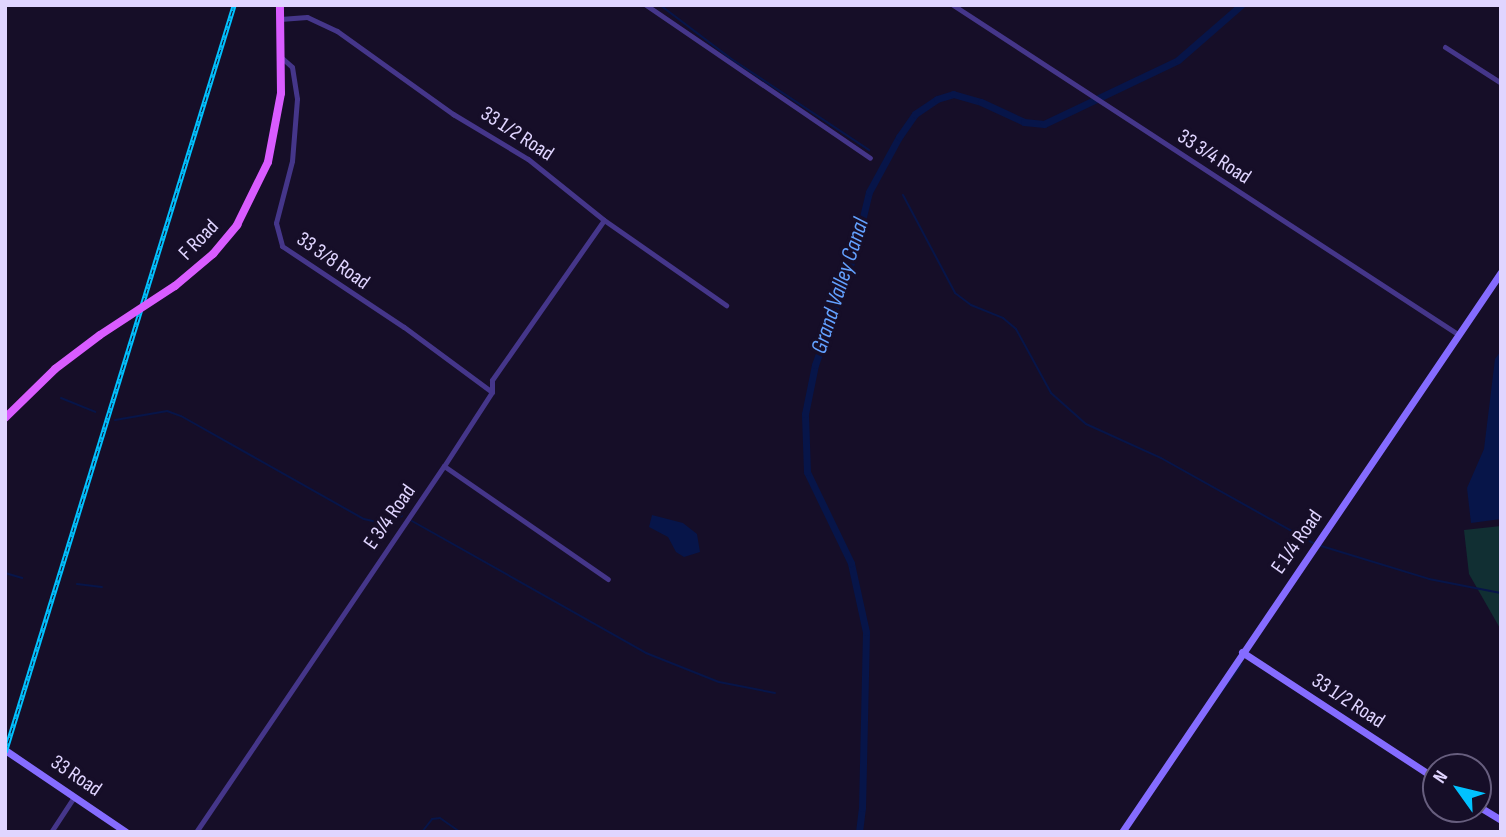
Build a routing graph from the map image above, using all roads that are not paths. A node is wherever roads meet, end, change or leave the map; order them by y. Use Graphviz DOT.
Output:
graph roads {
  1 [pos="280,5"];
  2 [pos="287,5"];
  3 [pos="646,5"];
  4 [pos="953,5"];
  5 [pos="280,19"];
  6 [pos="1445,47"];
  7 [pos="281,57"];
  8 [pos="1501,83"];
  9 [pos="870,158"];
  10 [pos="604,219"];
  11 [pos="1501,272"];
  12 [pos="726,305"];
  13 [pos="1459,335"];
  14 [pos="492,391"];
  15 [pos="5,418"];
  16 [pos="444,466"];
  17 [pos="608,579"];
  18 [pos="1242,652"];
  19 [pos="5,750"];
  20 [pos="1422,770"];
  21 [pos="74,796"];
  22 [pos="51,832"];
  23 [pos="126,832"];
  24 [pos="196,832"];
  25 [pos="1122,832"];
  1 -- 5 [label="main road, F Road"];
  2 -- 5 [label="main road"];
  3 -- 9 [label="street"];
  4 -- 13 [label="street, 33 3/4 Road"];
  5 -- 7 [label="main road, F Road"];
  5 -- 10 [label="street, 33 1/2 Road"];
  6 -- 8 [label="street"];
  7 -- 14 [label="street, 33 3/8 Road"];
  7 -- 15 [label="main road, F Road, bridge"];
  10 -- 12 [label="street, 33 1/2 Road"];
  10 -- 14 [label="street, E 3/4 Road"];
  11 -- 13 [label="street, E 1/4 Road"];
  13 -- 18 [label="street, E 1/4 Road"];
  14 -- 16 [label="street, E 3/4 Road"];
  16 -- 17 [label="street"];
  16 -- 24 [label="street, E 3/4 Road"];
  18 -- 20 [label="street, 33 1/2 Road"];
  18 -- 25 [label="street, E 1/4 Road"];
  19 -- 21 [label="street, 33 Road"];
  21 -- 22 [label="street"];
  21 -- 23 [label="street, 33 Road"];
}
